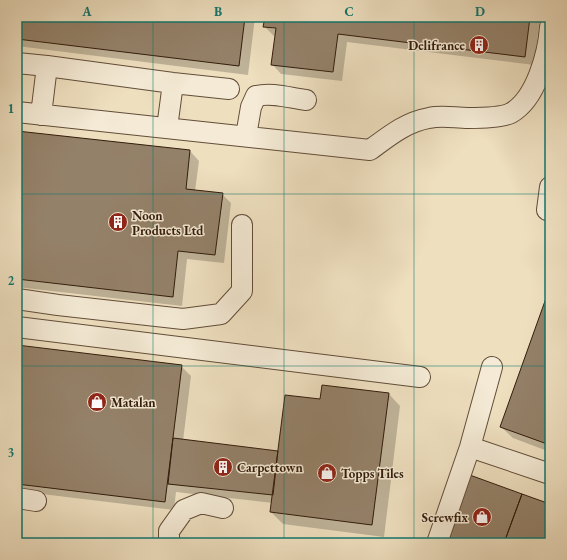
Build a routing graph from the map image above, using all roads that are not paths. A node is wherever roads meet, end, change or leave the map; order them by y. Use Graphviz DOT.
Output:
graph roads {
  1 [pos="550,27"];
  2 [pos="17,62"];
  3 [pos="46,66"];
  4 [pos="173,83"];
  5 [pos="229,89"];
  6 [pos="306,100"];
  7 [pos="17,112"];
  8 [pos="41,115"];
  9 [pos="167,128"];
  10 [pos="246,136"];
  11 [pos="550,188"];
  12 [pos="547,210"];
  13 [pos="242,225"];
  14 [pos="17,299"];
  15 [pos="17,327"];
  16 [pos="492,367"];
  17 [pos="420,377"];
  18 [pos="470,447"];
  19 [pos="550,474"];
  20 [pos="223,508"];
  21 [pos="169,543"];
  22 [pos="437,543"];
  1 -- 10 [label="street"];
  2 -- 3 [label="street"];
  3 -- 4 [label="street"];
  3 -- 8 [label="street"];
  4 -- 5 [label="street"];
  4 -- 9 [label="street"];
  6 -- 10 [label="street"];
  7 -- 8 [label="street"];
  8 -- 9 [label="street"];
  9 -- 10 [label="street"];
  11 -- 12 [label="street"];
  13 -- 14 [label="street"];
  15 -- 17 [label="street"];
  16 -- 18 [label="street"];
  18 -- 19 [label="street"];
  18 -- 22 [label="street"];
  20 -- 21 [label="street"];
}
